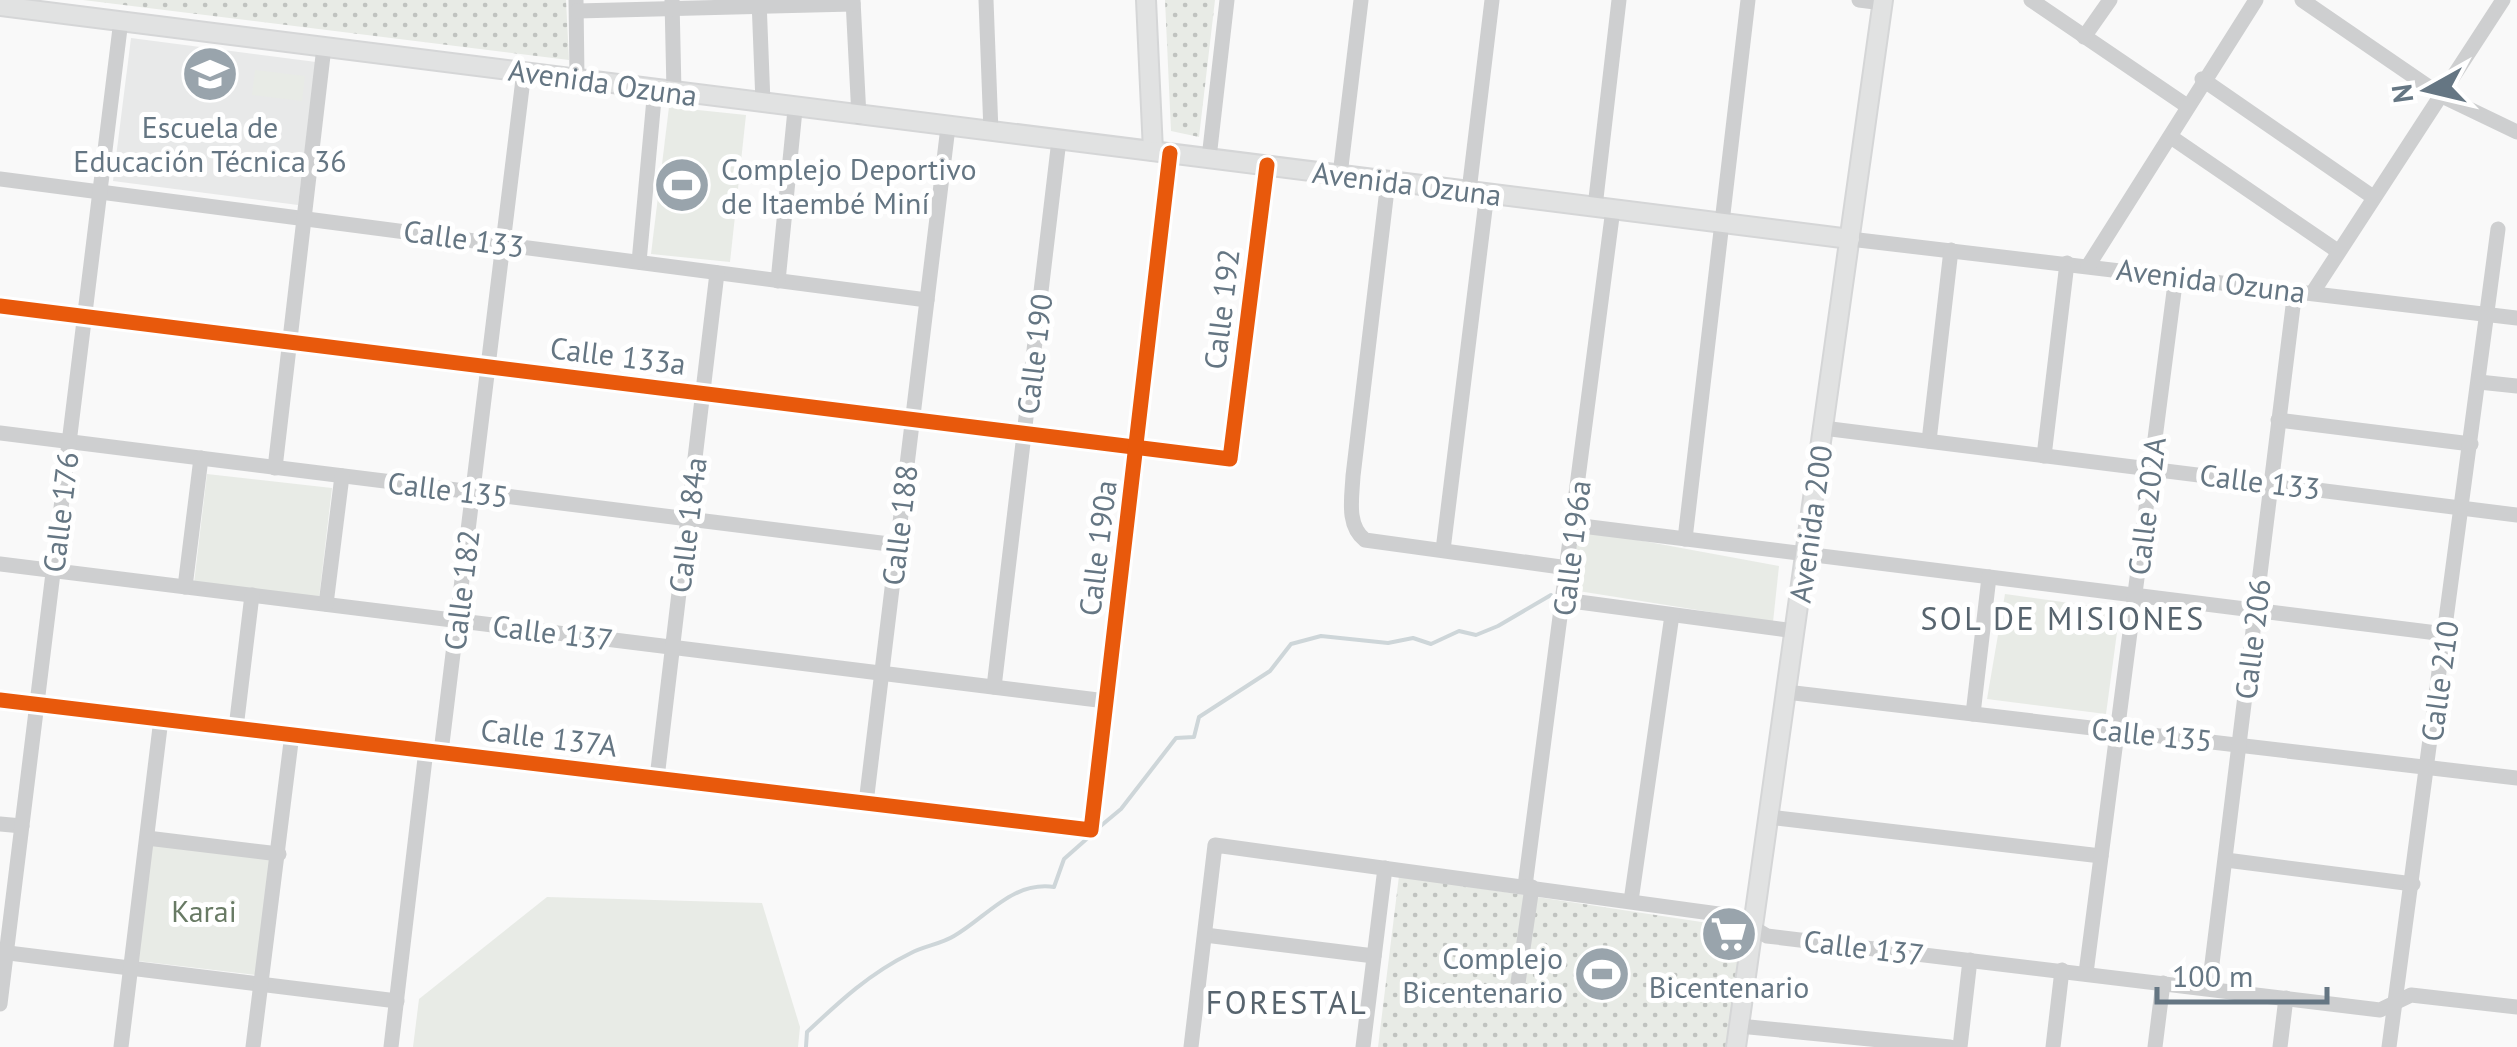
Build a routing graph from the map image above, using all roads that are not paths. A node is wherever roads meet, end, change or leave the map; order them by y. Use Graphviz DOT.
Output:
graph roads {
  1 [pos="986,0"];
  2 [pos="1146,0"];
  3 [pos="1227,0"];
  4 [pos="1361,0"];
  5 [pos="1492,0"];
  6 [pos="1620,0"];
  7 [pos="1748,0"];
  8 [pos="1859,0"];
  9 [pos="2031,0"];
  10 [pos="2110,0"];
  11 [pos="2256,0"];
  12 [pos="2302,0"];
  13 [pos="2503,0"];
  14 [pos="1883,1"];
  15 [pos="853,2"];
  16 [pos="759,3"];
  17 [pos="672,4"];
  18 [pos="576,5"];
  19 [pos="0,6"];
  20 [pos="122,20"];
  21 [pos="2084,37"];
  22 [pos="324,47"];
  23 [pos="524,70"];
  24 [pos="577,77"];
  25 [pos="2202,79"];
  26 [pos="664,89"];
  27 [pos="2442,96"];
  28 [pos="763,103"];
  29 [pos="2187,106"];
  30 [pos="795,110"];
  31 [pos="859,117"];
  32 [pos="948,127"];
  33 [pos="991,132"];
  34 [pos="2517,132"];
  35 [pos="2171,137"];
  36 [pos="1058,140"];
  37 [pos="1162,152"];
  38 [pos="1209,158"];
  39 [pos="1267,165"];
  40 [pos="1340,174"];
  41 [pos="0,179"];
  42 [pos="1388,180"];
  43 [pos="99,190"];
  44 [pos="1478,192"];
  45 [pos="2373,197"];
  46 [pos="1604,208"];
  47 [pos="306,216"];
  48 [pos="1722,224"];
  49 [pos="2498,230"];
  50 [pos="1850,240"];
  51 [pos="502,244"];
  52 [pos="1952,250"];
  53 [pos="2336,250"];
  54 [pos="639,262"];
  55 [pos="2068,263"];
  56 [pos="2088,266"];
  57 [pos="717,272"];
  58 [pos="2176,276"];
  59 [pos="778,280"];
  60 [pos="2295,290"];
  61 [pos="2313,292"];
  62 [pos="927,300"];
  63 [pos="0,306"];
  64 [pos="2486,314"];
  65 [pos="84,317"];
  66 [pos="2517,318"];
  67 [pos="290,342"];
  68 [pos="487,367"];
  69 [pos="2480,382"];
  70 [pos="2517,386"];
  71 [pos="703,393"];
  72 [pos="912,418"];
  73 [pos="2278,420"];
  74 [pos="1824,428"];
  75 [pos="1024,432"];
  76 [pos="0,434"];
  77 [pos="1929,441"];
  78 [pos="69,442"];
  79 [pos="2471,444"];
  80 [pos="1137,446"];
  81 [pos="2044,456"];
  82 [pos="201,458"];
  83 [pos="1230,460"];
  84 [pos="275,468"];
  85 [pos="2151,468"];
  86 [pos="342,476"];
  87 [pos="2271,482"];
  88 [pos="472,492"];
  89 [pos="2463,506"];
  90 [pos="2517,515"];
  91 [pos="688,519"];
  92 [pos="1574,526"];
  93 [pos="1685,539"];
  94 [pos="897,545"];
  95 [pos="1443,550"];
  96 [pos="1806,554"];
  97 [pos="0,564"];
  98 [pos="1568,568"];
  99 [pos="53,570"];
  100 [pos="1989,577"];
  101 [pos="185,587"];
  102 [pos="252,595"];
  103 [pos="2135,595"];
  104 [pos="1564,600"];
  105 [pos="326,604"];
  106 [pos="2254,610"];
  107 [pos="1672,614"];
  108 [pos="457,620"];
  109 [pos="1795,632"];
  110 [pos="2445,634"];
  111 [pos="672,647"];
  112 [pos="881,673"];
  113 [pos="994,687"];
  114 [pos="1786,692"];
  115 [pos="0,700"];
  116 [pos="1106,701"];
  117 [pos="37,704"];
  118 [pos="1973,714"];
  119 [pos="161,718"];
  120 [pos="236,728"];
  121 [pos="2116,730"];
  122 [pos="292,734"];
  123 [pos="2240,743"];
  124 [pos="434,751"];
  125 [pos="2428,768"];
  126 [pos="656,778"];
  127 [pos="2517,778"];
  128 [pos="866,803"];
  129 [pos="1768,817"];
  130 [pos="0,824"];
  131 [pos="22,826"];
  132 [pos="1091,830"];
  133 [pos="147,838"];
  134 [pos="279,854"];
  135 [pos="2101,856"];
  136 [pos="2226,860"];
  137 [pos="1385,868"];
  138 [pos="2413,884"];
  139 [pos="1528,886"];
  140 [pos="1631,902"];
  141 [pos="1752,927"];
  142 [pos="1205,935"];
  143 [pos="3,952"];
  144 [pos="1374,956"];
  145 [pos="1970,960"];
  146 [pos="130,968"];
  147 [pos="2062,970"];
  148 [pos="2086,973"];
  149 [pos="1518,983"];
  150 [pos="2163,983"];
  151 [pos="261,984"];
  152 [pos="2209,988"];
  153 [pos="2286,998"];
  154 [pos="397,1001"];
  155 [pos="2395,1002"];
  156 [pos="0,1004"];
  157 [pos="2517,1008"];
  158 [pos="1739,1026"];
  159 [pos="121,1047"];
  160 [pos="253,1047"];
  161 [pos="391,1047"];
  162 [pos="1191,1047"];
  163 [pos="1363,1047"];
  164 [pos="1736,1047"];
  165 [pos="1950,1047"];
  166 [pos="1960,1047"];
  167 [pos="2053,1047"];
  168 [pos="2156,1047"];
  169 [pos="2280,1047"];
  170 [pos="2389,1047"];
  1 -- 33 [label="street"];
  2 -- 37 [label="main road"];
  3 -- 38 [label="street"];
  4 -- 40 [label="street"];
  5 -- 44 [label="street"];
  6 -- 46 [label="street, Calle 196a"];
  7 -- 48 [label="street"];
  8 -- 14 [label="street"];
  9 -- 21 [label="street"];
  10 -- 21 [label="street"];
  11 -- 25 [label="street"];
  12 -- 27 [label="street"];
  13 -- 27 [label="street"];
  14 -- 50 [label="main road, Avenida 200"];
  15 -- 16 [label="street"];
  15 -- 31 [label="street"];
  16 -- 17 [label="street"];
  16 -- 28 [label="street"];
  17 -- 18 [label="street"];
  17 -- 26 [label="street"];
  18 -- 24 [label="street"];
  19 -- 20 [label="main road, Avenida Ozuna"];
  20 -- 22 [label="main road, Avenida Ozuna"];
  20 -- 43 [label="street, Calle 176"];
  21 -- 29 [label="street"];
  22 -- 23 [label="main road, Avenida Ozuna"];
  22 -- 47 [label="street"];
  23 -- 24 [label="main road, Avenida Ozuna"];
  23 -- 51 [label="street, Calle 182"];
  24 -- 26 [label="main road, Avenida Ozuna"];
  25 -- 29 [label="street"];
  25 -- 45 [label="street"];
  26 -- 28 [label="main road, Avenida Ozuna"];
  26 -- 54 [label="street"];
  27 -- 34 [label="street"];
  27 -- 45 [label="street"];
  28 -- 30 [label="main road, Avenida Ozuna"];
  29 -- 35 [label="street"];
  30 -- 31 [label="main road, Avenida Ozuna"];
  30 -- 59 [label="street"];
  31 -- 32 [label="main road, Avenida Ozuna"];
  32 -- 33 [label="main road, Avenida Ozuna"];
  32 -- 62 [label="street, Calle 188"];
  33 -- 36 [label="main road, Avenida Ozuna"];
  35 -- 53 [label="street"];
  35 -- 56 [label="street"];
  36 -- 37 [label="main road, Avenida Ozuna"];
  36 -- 75 [label="street, Calle 190"];
  37 -- 38 [label="main road, Avenida Ozuna"];
  37 -- 80 [label="street, Calle 190a"];
  38 -- 39 [label="main road, Avenida Ozuna"];
  39 -- 40 [label="main road, Avenida Ozuna"];
  39 -- 83 [label="street, Calle 192"];
  40 -- 42 [label="main road, Avenida Ozuna"];
  41 -- 43 [label="street, Calle 133"];
  42 -- 44 [label="main road, Avenida Ozuna"];
  42 -- 95 [label="street"];
  43 -- 47 [label="street, Calle 133"];
  43 -- 65 [label="street, Calle 176"];
  44 -- 46 [label="main road, Avenida Ozuna"];
  44 -- 95 [label="street"];
  45 -- 53 [label="street"];
  46 -- 48 [label="main road, Avenida Ozuna"];
  46 -- 92 [label="street, Calle 196a"];
  47 -- 51 [label="street, Calle 133"];
  47 -- 67 [label="street"];
  48 -- 50 [label="main road, Avenida Ozuna"];
  48 -- 93 [label="street"];
  49 -- 64 [label="street, Calle 210"];
  50 -- 52 [label="street, Avenida Ozuna"];
  50 -- 74 [label="main road, Avenida 200"];
  51 -- 54 [label="street, Calle 133"];
  51 -- 68 [label="street, Calle 182"];
  52 -- 55 [label="street, Avenida Ozuna"];
  52 -- 77 [label="street"];
  53 -- 61 [label="street"];
  54 -- 57 [label="street, Calle 133"];
  55 -- 56 [label="street, Avenida Ozuna"];
  55 -- 81 [label="street"];
  56 -- 58 [label="street, Avenida Ozuna"];
  57 -- 59 [label="street, Calle 133"];
  57 -- 71 [label="street, Calle 184a"];
  58 -- 60 [label="street, Avenida Ozuna"];
  58 -- 85 [label="street, Calle 202A"];
  59 -- 62 [label="street, Calle 133"];
  60 -- 61 [label="street, Avenida Ozuna"];
  60 -- 73 [label="street, Calle 206"];
  61 -- 64 [label="street, Avenida Ozuna"];
  62 -- 72 [label="street, Calle 188"];
  63 -- 65 [label="street, Calle 133a"];
  64 -- 66 [label="street, Avenida Ozuna"];
  64 -- 69 [label="street, Calle 210"];
  65 -- 67 [label="street, Calle 133a"];
  65 -- 78 [label="street, Calle 176"];
  67 -- 68 [label="street, Calle 133a"];
  67 -- 84 [label="street"];
  68 -- 71 [label="street, Calle 133a"];
  68 -- 88 [label="street, Calle 182"];
  69 -- 70 [label="street"];
  69 -- 79 [label="street, Calle 210"];
  71 -- 72 [label="street, Calle 133a"];
  71 -- 91 [label="street, Calle 184a"];
  72 -- 75 [label="street, Calle 133a"];
  72 -- 94 [label="street, Calle 188"];
  73 -- 79 [label="street"];
  73 -- 87 [label="street, Calle 206"];
  74 -- 77 [label="street, Calle 133"];
  74 -- 96 [label="main road, Avenida 200"];
  75 -- 80 [label="street, Calle 133a"];
  75 -- 113 [label="street, Calle 190"];
  76 -- 78 [label="street, Calle 135"];
  77 -- 81 [label="street, Calle 133"];
  78 -- 82 [label="street, Calle 135"];
  78 -- 99 [label="street, Calle 176"];
  79 -- 89 [label="street, Calle 210"];
  80 -- 83 [label="street, Calle 133a"];
  80 -- 116 [label="street, Calle 190a"];
  81 -- 85 [label="street, Calle 133"];
  82 -- 84 [label="street, Calle 135"];
  82 -- 101 [label="street"];
  84 -- 86 [label="street, Calle 135"];
  85 -- 87 [label="street, Calle 133"];
  85 -- 103 [label="street, Calle 202A"];
  86 -- 88 [label="street, Calle 135"];
  86 -- 105 [label="street"];
  87 -- 89 [label="street, Calle 133"];
  87 -- 106 [label="street, Calle 206"];
  88 -- 91 [label="street, Calle 135"];
  88 -- 108 [label="street, Calle 182"];
  89 -- 90 [label="street, Calle 133"];
  89 -- 110 [label="street, Calle 210"];
  91 -- 94 [label="street, Calle 135"];
  91 -- 111 [label="street, Calle 184a"];
  92 -- 93 [label="street"];
  92 -- 98 [label="street, Calle 196a"];
  93 -- 96 [label="street"];
  94 -- 112 [label="street, Calle 188"];
  95 -- 98 [label="street"];
  96 -- 100 [label="street"];
  96 -- 109 [label="main road, Avenida 200"];
  97 -- 99 [label="street, Calle 137"];
  98 -- 104 [label="street, Calle 196a"];
  99 -- 101 [label="street, Calle 137"];
  99 -- 117 [label="street, Calle 176"];
  100 -- 103 [label="street"];
  100 -- 118 [label="street"];
  101 -- 102 [label="street, Calle 137"];
  102 -- 105 [label="street, Calle 137"];
  102 -- 120 [label="street"];
  103 -- 106 [label="street"];
  103 -- 121 [label="street, Calle 202A"];
  104 -- 107 [label="street"];
  104 -- 139 [label="street, Calle 196a"];
  105 -- 108 [label="street, Calle 137"];
  106 -- 110 [label="street"];
  106 -- 123 [label="street, Calle 206"];
  107 -- 109 [label="street"];
  107 -- 140 [label="street"];
  108 -- 111 [label="street, Calle 137"];
  108 -- 124 [label="street, Calle 182"];
  109 -- 114 [label="main road, Avenida 200"];
  110 -- 125 [label="street, Calle 210"];
  111 -- 112 [label="street, Calle 137"];
  111 -- 126 [label="street, Calle 184a"];
  112 -- 113 [label="street, Calle 137"];
  112 -- 128 [label="street, Calle 188"];
  113 -- 116 [label="street, Calle 137"];
  114 -- 118 [label="street, Calle 135"];
  114 -- 129 [label="main road, Avenida 200"];
  115 -- 117 [label="street, Calle 137A"];
  116 -- 132 [label="street, Calle 190a"];
  117 -- 119 [label="street, Calle 137A"];
  117 -- 131 [label="street, Calle 176"];
  118 -- 121 [label="street, Calle 135"];
  119 -- 120 [label="street, Calle 137A"];
  119 -- 133 [label="street"];
  120 -- 122 [label="street, Calle 137A"];
  121 -- 123 [label="street, Calle 135"];
  121 -- 135 [label="street, Calle 202A"];
  122 -- 124 [label="street, Calle 137A"];
  122 -- 134 [label="street"];
  123 -- 125 [label="street, Calle 135"];
  123 -- 136 [label="street, Calle 206"];
  124 -- 126 [label="street, Calle 137A"];
  124 -- 154 [label="street, Calle 182"];
  125 -- 127 [label="street, Calle 135"];
  125 -- 138 [label="street, Calle 210"];
  126 -- 128 [label="street, Calle 137A"];
  128 -- 132 [label="street, Calle 137A"];
  129 -- 135 [label="street"];
  129 -- 141 [label="main road, Avenida 200"];
  130 -- 131 [label="street"];
  131 -- 143 [label="street, Calle 176"];
  133 -- 134 [label="street"];
  133 -- 146 [label="street"];
  134 -- 151 [label="street"];
  135 -- 148 [label="street, Calle 202A"];
  136 -- 138 [label="street"];
  136 -- 152 [label="street, Calle 206"];
  137 -- 139 [label="street, Calle 137"];
  137 -- 142 [label="street, Calle 137"];
  137 -- 144 [label="street"];
  138 -- 155 [label="street, Calle 210"];
  139 -- 140 [label="street, Calle 137"];
  139 -- 149 [label="street, Calle 196a"];
  140 -- 141 [label="street, Calle 137"];
  141 -- 145 [label="street, Calle 137"];
  141 -- 158 [label="main road, Avenida 200"];
  142 -- 144 [label="street"];
  142 -- 162 [label="street"];
  143 -- 146 [label="street"];
  143 -- 156 [label="street, Calle 176"];
  144 -- 163 [label="street"];
  145 -- 147 [label="street, Calle 137"];
  145 -- 166 [label="street"];
  146 -- 151 [label="street"];
  146 -- 159 [label="street"];
  147 -- 148 [label="street, Calle 137"];
  147 -- 167 [label="street"];
  148 -- 150 [label="street, Calle 137"];
  150 -- 152 [label="street, Calle 137"];
  150 -- 168 [label="street"];
  151 -- 154 [label="street"];
  151 -- 160 [label="street"];
  152 -- 153 [label="street, Calle 137"];
  153 -- 155 [label="street, Calle 137"];
  153 -- 169 [label="street"];
  154 -- 161 [label="street, Calle 182"];
  155 -- 157 [label="street, Calle 137"];
  155 -- 170 [label="street, Calle 210"];
  158 -- 164 [label="main road, Avenida 200"];
  158 -- 165 [label="street"];
}
